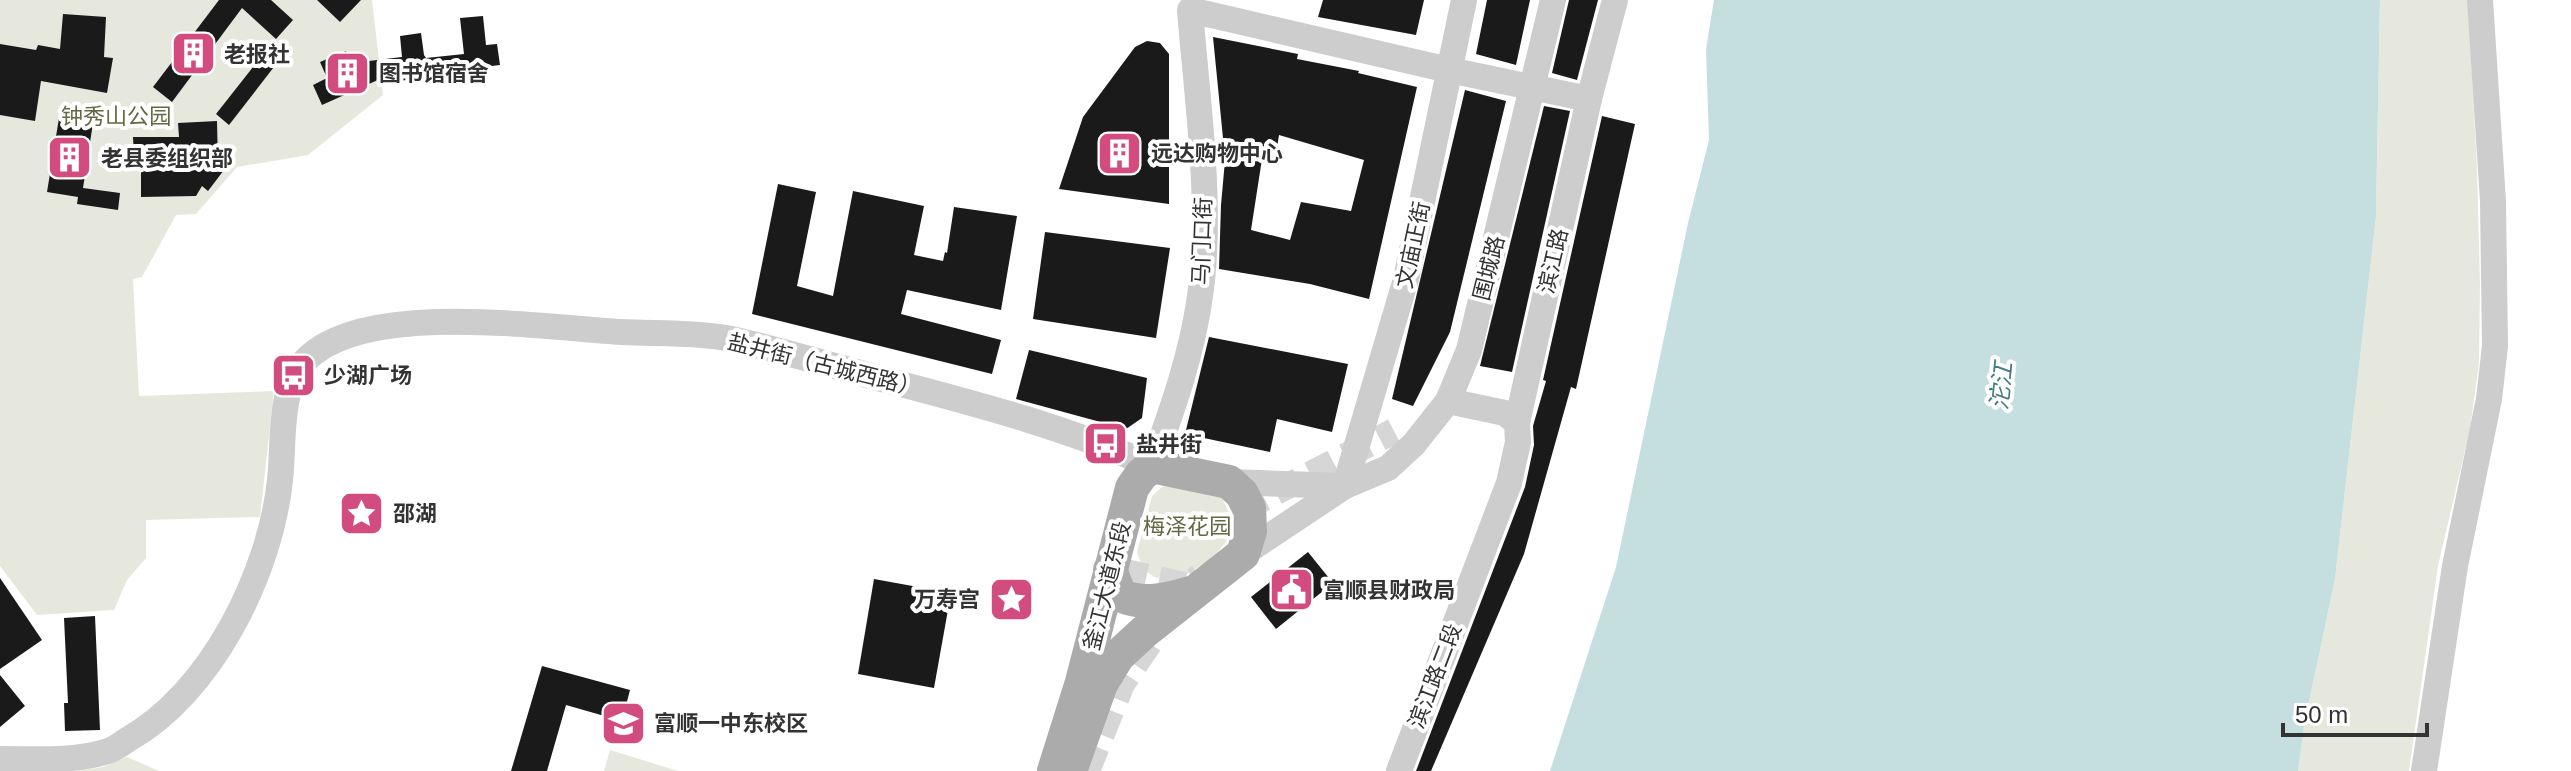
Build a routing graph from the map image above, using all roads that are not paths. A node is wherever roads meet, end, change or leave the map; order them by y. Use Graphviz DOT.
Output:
graph roads {
  1 [pos="1464,0"];
  2 [pos="1553,0"];
  3 [pos="1615,0"];
  4 [pos="2480,0"];
  5 [pos="1449,70"];
  6 [pos="1532,87"];
  7 [pos="1589,99"];
  8 [pos="1448,401"];
  9 [pos="1517,423"];
  10 [pos="1152,466"];
  11 [pos="1229,482"];
  12 [pos="1345,486"];
  13 [pos="1243,554"];
  14 [pos="1110,570"];
  15 [pos="1197,592"];
  16 [pos="0,759"];
  17 [pos="1054,771"];
  18 [pos="1070,771"];
  19 [pos="1399,771"];
  20 [pos="2424,771"];
  1 -- 5 [label="street, 文庙正街"];
  2 -- 6 [label="street, 围城路"];
  3 -- 7 [label="street, 滨江路"];
  4 -- 20 [label="street"];
  5 -- 6 [label="street"];
  5 -- 10 [label="street, 马门口街"];
  5 -- 12 [label="street, 文庙正街"];
  6 -- 7 [label="street"];
  6 -- 8 [label="street, 围城路"];
  7 -- 9 [label="street, 滨江路"];
  8 -- 9 [label="street"];
  8 -- 12 [label="street, 围城路"];
  9 -- 19 [label="street, 滨江路二段"];
  10 -- 11 [label="main road"];
  10 -- 14 [label="main road, 釜江大道东段"];
  10 -- 16 [label="street, 盐井街（古城西路）"];
  11 -- 12 [label="street"];
  11 -- 13 [label="main road"];
  12 -- 13 [label="street"];
  13 -- 15 [label="main road, 釜江大道东段"];
  14 -- 15 [label="main road"];
  14 -- 17 [label="main road, 釜江大道东段"];
  15 -- 18 [label="main road, 釜江大道东段"];
}
